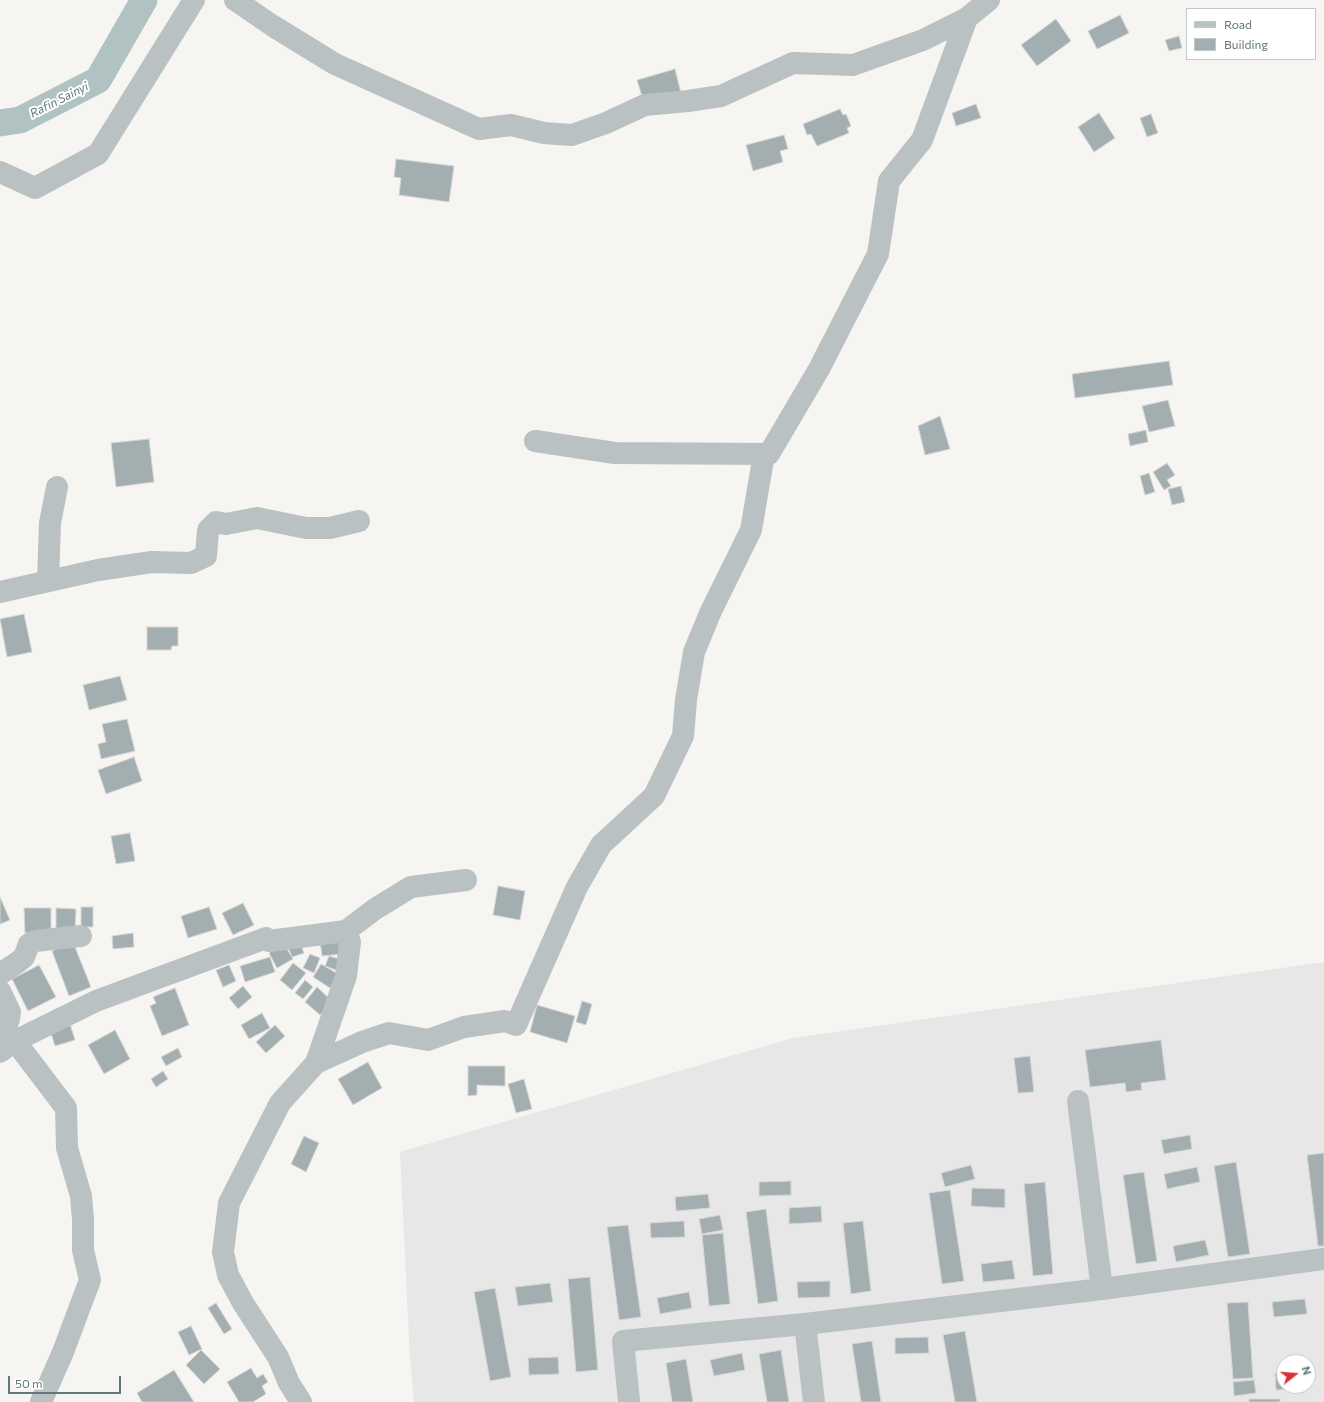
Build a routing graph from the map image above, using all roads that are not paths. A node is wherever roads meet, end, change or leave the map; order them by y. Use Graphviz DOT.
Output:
graph roads {
  1 [pos="194,0"];
  2 [pos="235,0"];
  3 [pos="989,0"];
  4 [pos="967,18"];
  5 [pos="0,172"];
  6 [pos="535,441"];
  7 [pos="764,454"];
  8 [pos="57,487"];
  9 [pos="359,521"];
  10 [pos="48,581"];
  11 [pos="0,592"];
  12 [pos="466,880"];
  13 [pos="346,931"];
  14 [pos="81,936"];
  15 [pos="0,974"];
  16 [pos="0,991"];
  17 [pos="5,1036"];
  18 [pos="316,1062"];
  19 [pos="1078,1101"];
  20 [pos="1324,1259"];
  21 [pos="1102,1289"];
  22 [pos="805,1324"];
  23 [pos="630,1401"];
  24 [pos="41,1402"];
  25 [pos="301,1402"];
  26 [pos="814,1402"];
  1 -- 5 [label="street"];
  2 -- 4 [label="street"];
  3 -- 4 [label="street"];
  4 -- 7 [label="street"];
  6 -- 7 [label="street"];
  7 -- 18 [label="street"];
  8 -- 10 [label="street"];
  9 -- 10 [label="street"];
  10 -- 11 [label="street"];
  12 -- 13 [label="street"];
  13 -- 17 [label="street"];
  13 -- 18 [label="street"];
  14 -- 15 [label="street"];
  16 -- 17 [label="street"];
  17 -- 24 [label="street"];
  18 -- 25 [label="street"];
  19 -- 21 [label="street"];
  20 -- 21 [label="street"];
  21 -- 22 [label="street"];
  22 -- 23 [label="street"];
  22 -- 26 [label="street"];
}
